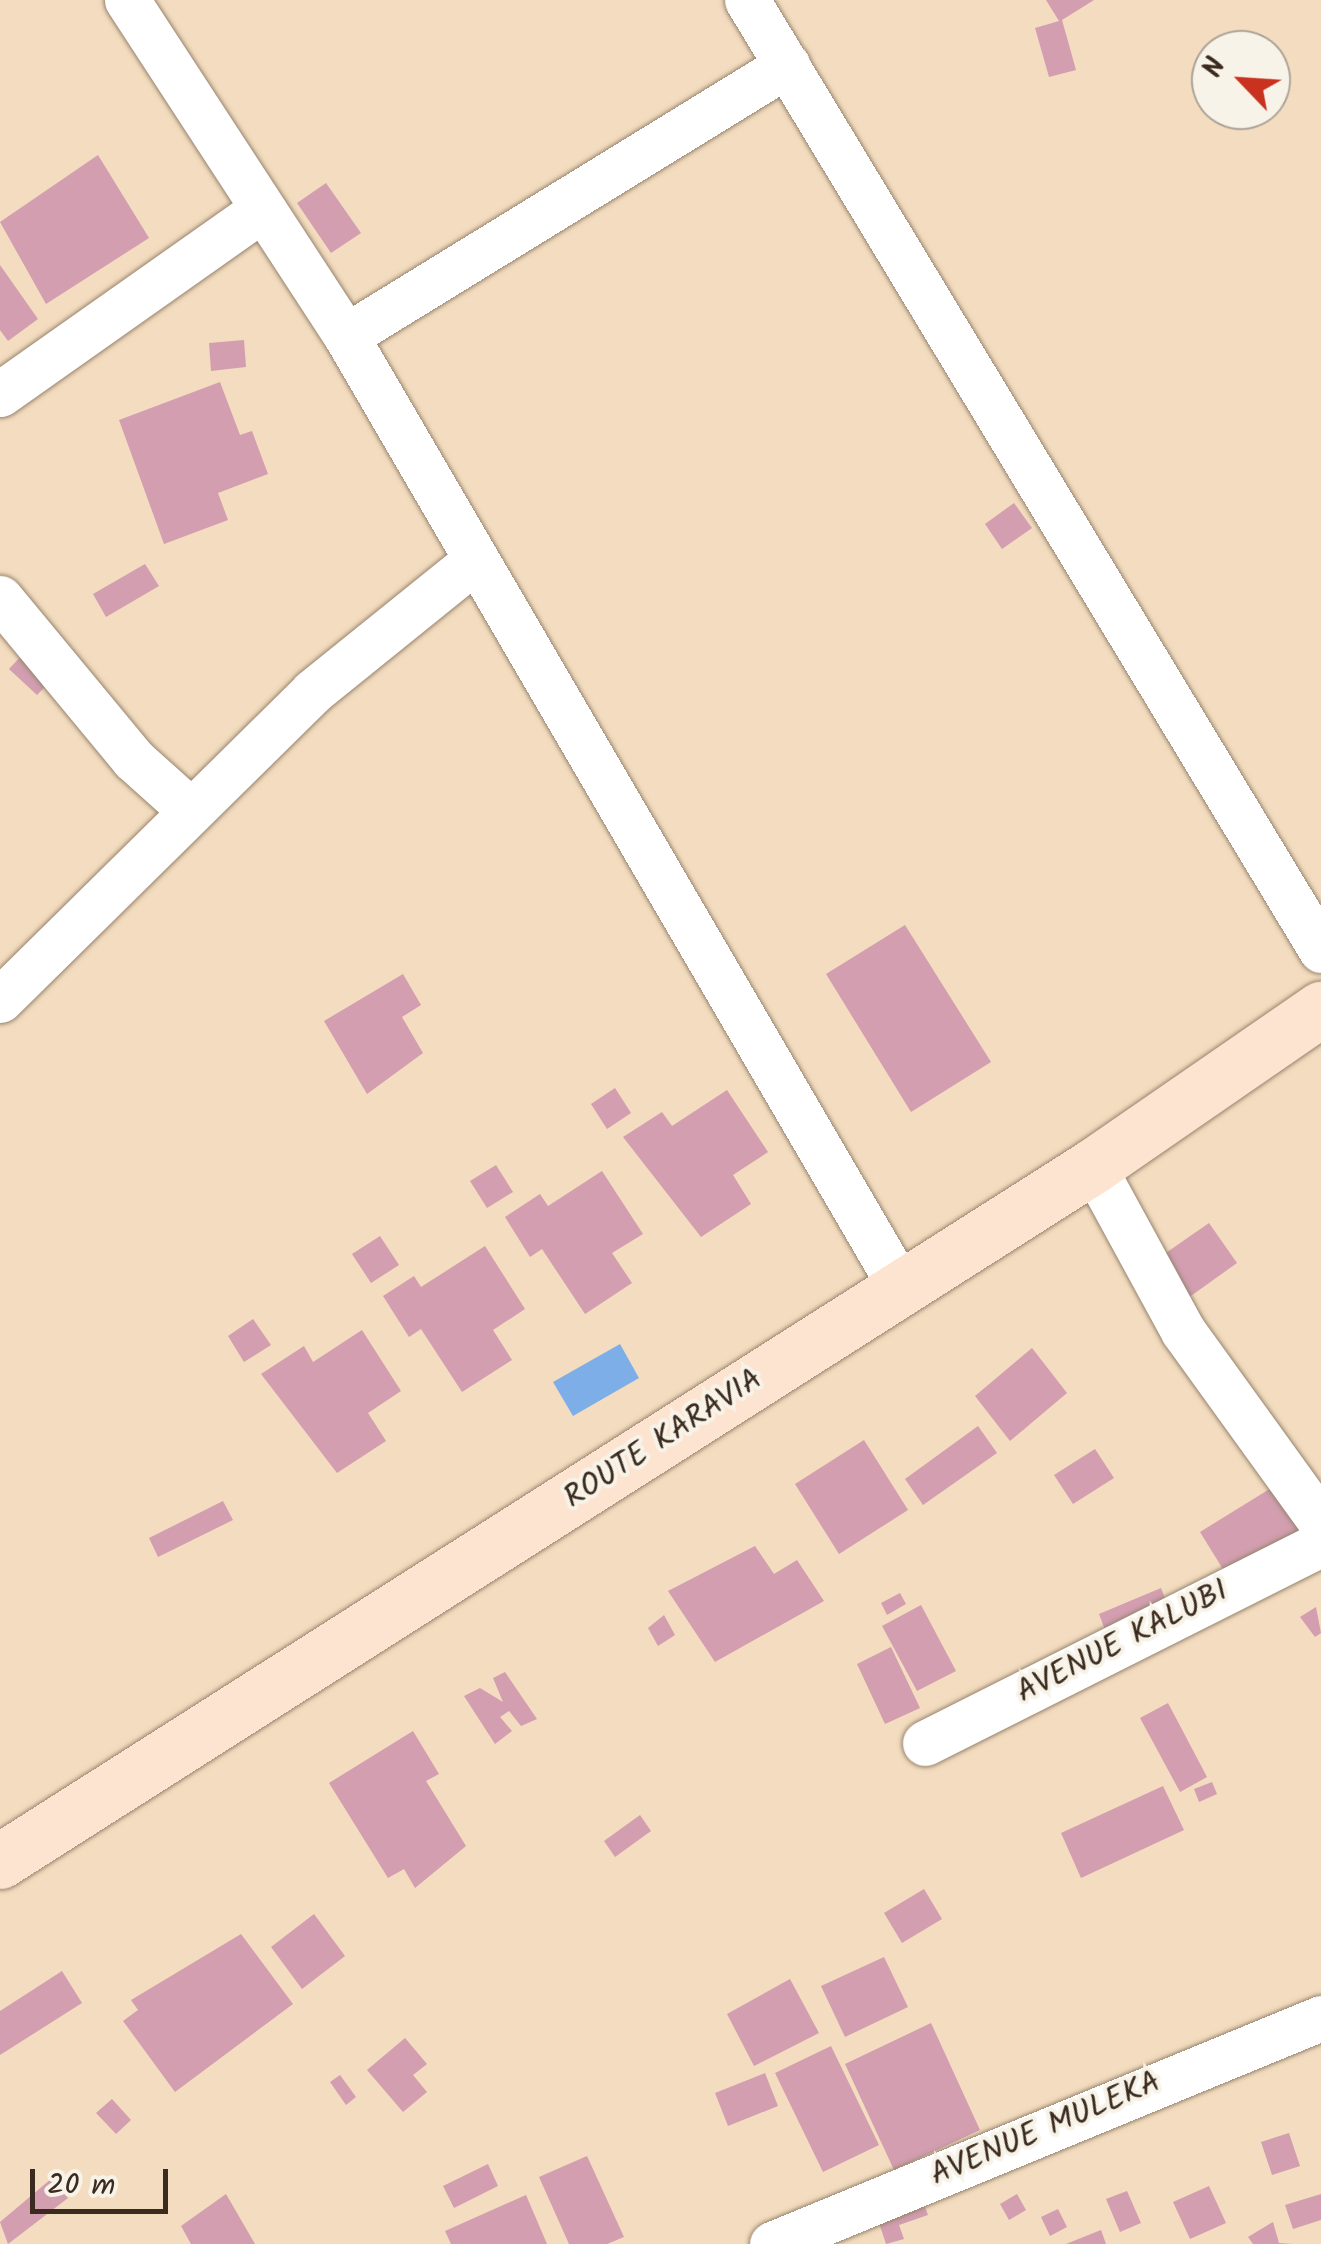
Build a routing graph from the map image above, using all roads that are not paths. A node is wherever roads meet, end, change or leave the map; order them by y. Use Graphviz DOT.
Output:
graph roads {
  1 [pos="127,0"];
  2 [pos="747,0"];
  3 [pos="787,64"];
  4 [pos="261,210"];
  5 [pos="346,336"];
  6 [pos="0,394"];
  7 [pos="472,563"];
  8 [pos="0,598"];
  9 [pos="190,810"];
  10 [pos="1321,950"];
  11 [pos="0,1000"];
  12 [pos="1321,1009"];
  13 [pos="1093,1166"];
  14 [pos="901,1288"];
  15 [pos="1321,1522"];
  16 [pos="1321,1544"];
  17 [pos="924,1742"];
  18 [pos="0,1861"];
  19 [pos="1321,2018"];
  20 [pos="772,2244"];
  1 -- 4 [label="street"];
  2 -- 3 [label="street"];
  3 -- 5 [label="street"];
  3 -- 10 [label="street"];
  4 -- 5 [label="street"];
  4 -- 6 [label="street"];
  5 -- 7 [label="street"];
  7 -- 9 [label="street"];
  7 -- 14 [label="street"];
  8 -- 9 [label="street"];
  9 -- 11 [label="street"];
  12 -- 13 [label="street, ROUTE KARAVIA"];
  13 -- 14 [label="street, ROUTE KARAVIA"];
  13 -- 15 [label="street"];
  14 -- 18 [label="street, ROUTE KARAVIA"];
  16 -- 17 [label="street, AVENUE KALUBI"];
  19 -- 20 [label="street, AVENUE MULEKA"];
}
